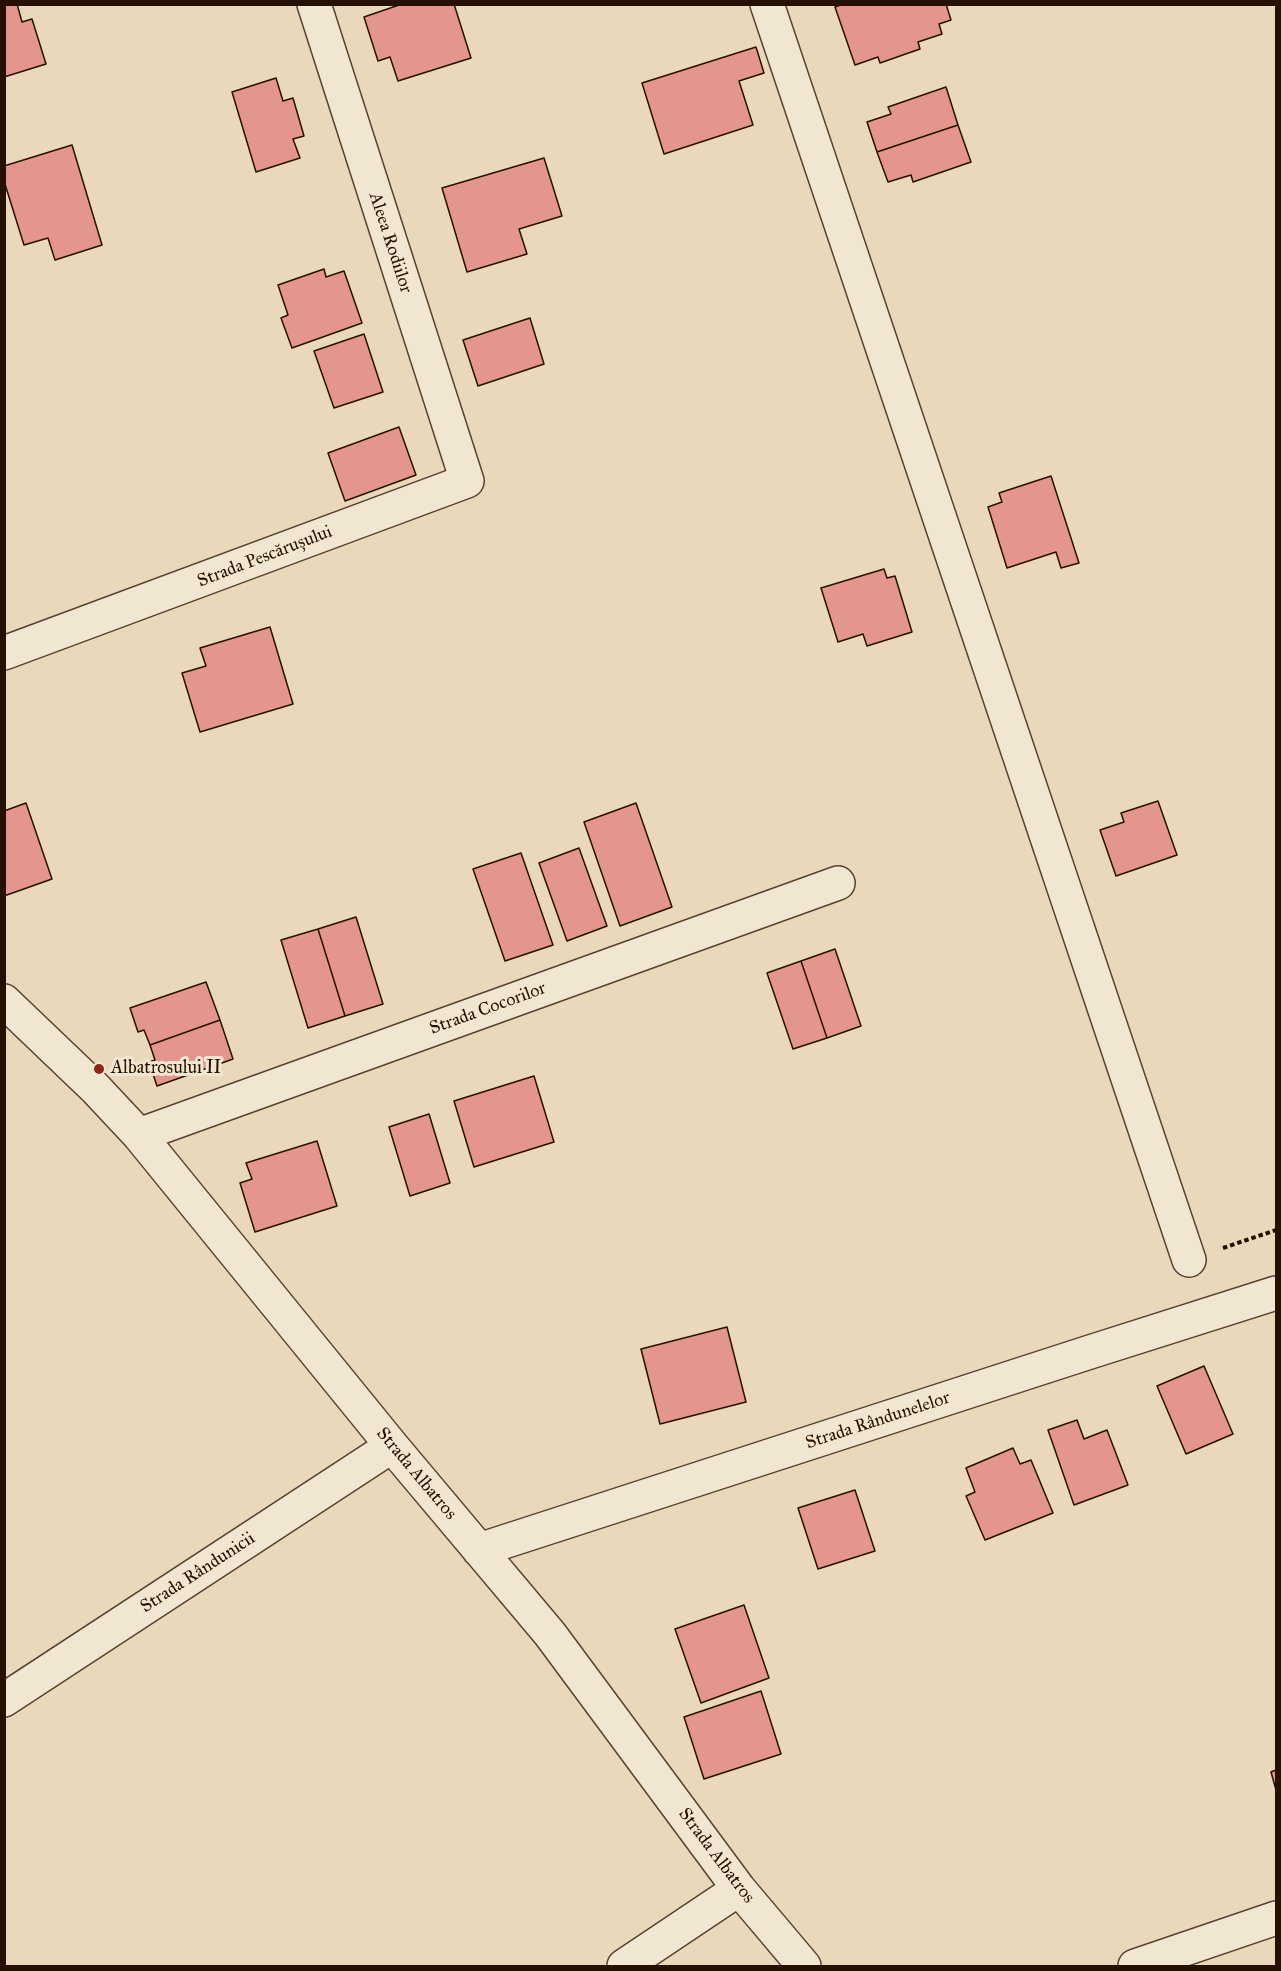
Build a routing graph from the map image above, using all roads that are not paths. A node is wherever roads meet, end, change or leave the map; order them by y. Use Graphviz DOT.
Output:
graph roads {
  1 [pos="314,4"];
  2 [pos="767,4"];
  3 [pos="466,481"];
  4 [pos="63,633"];
  5 [pos="4,653"];
  6 [pos="4,667"];
  7 [pos="838,883"];
  8 [pos="4,1001"];
  9 [pos="139,1135"];
  10 [pos="1189,1260"];
  11 [pos="1276,1293"];
  12 [pos="392,1446"];
  13 [pos="479,1550"];
  14 [pos="4,1700"];
  15 [pos="739,1889"];
  16 [pos="1276,1918"];
  17 [pos="624,1966"];
  18 [pos="804,1966"];
  19 [pos="1135,1966"];
  1 -- 3 [label="street, Aleea Rodiilor"];
  2 -- 10 [label="street"];
  3 -- 4 [label="street, Strada Pescărușului"];
  4 -- 5 [label="street, Strada Pescărușului"];
  4 -- 6 [label="street, Strada Pescărușului"];
  7 -- 9 [label="street, Strada Cocorilor"];
  8 -- 9 [label="street, Strada Albatros"];
  9 -- 12 [label="street, Strada Albatros"];
  11 -- 13 [label="street, Strada Rândunelelor"];
  12 -- 13 [label="street, Strada Albatros"];
  12 -- 14 [label="street, Strada Rândunicii"];
  13 -- 15 [label="street, Strada Albatros"];
  15 -- 17 [label="street"];
  15 -- 18 [label="street, Strada Albatros"];
  16 -- 19 [label="street"];
}
